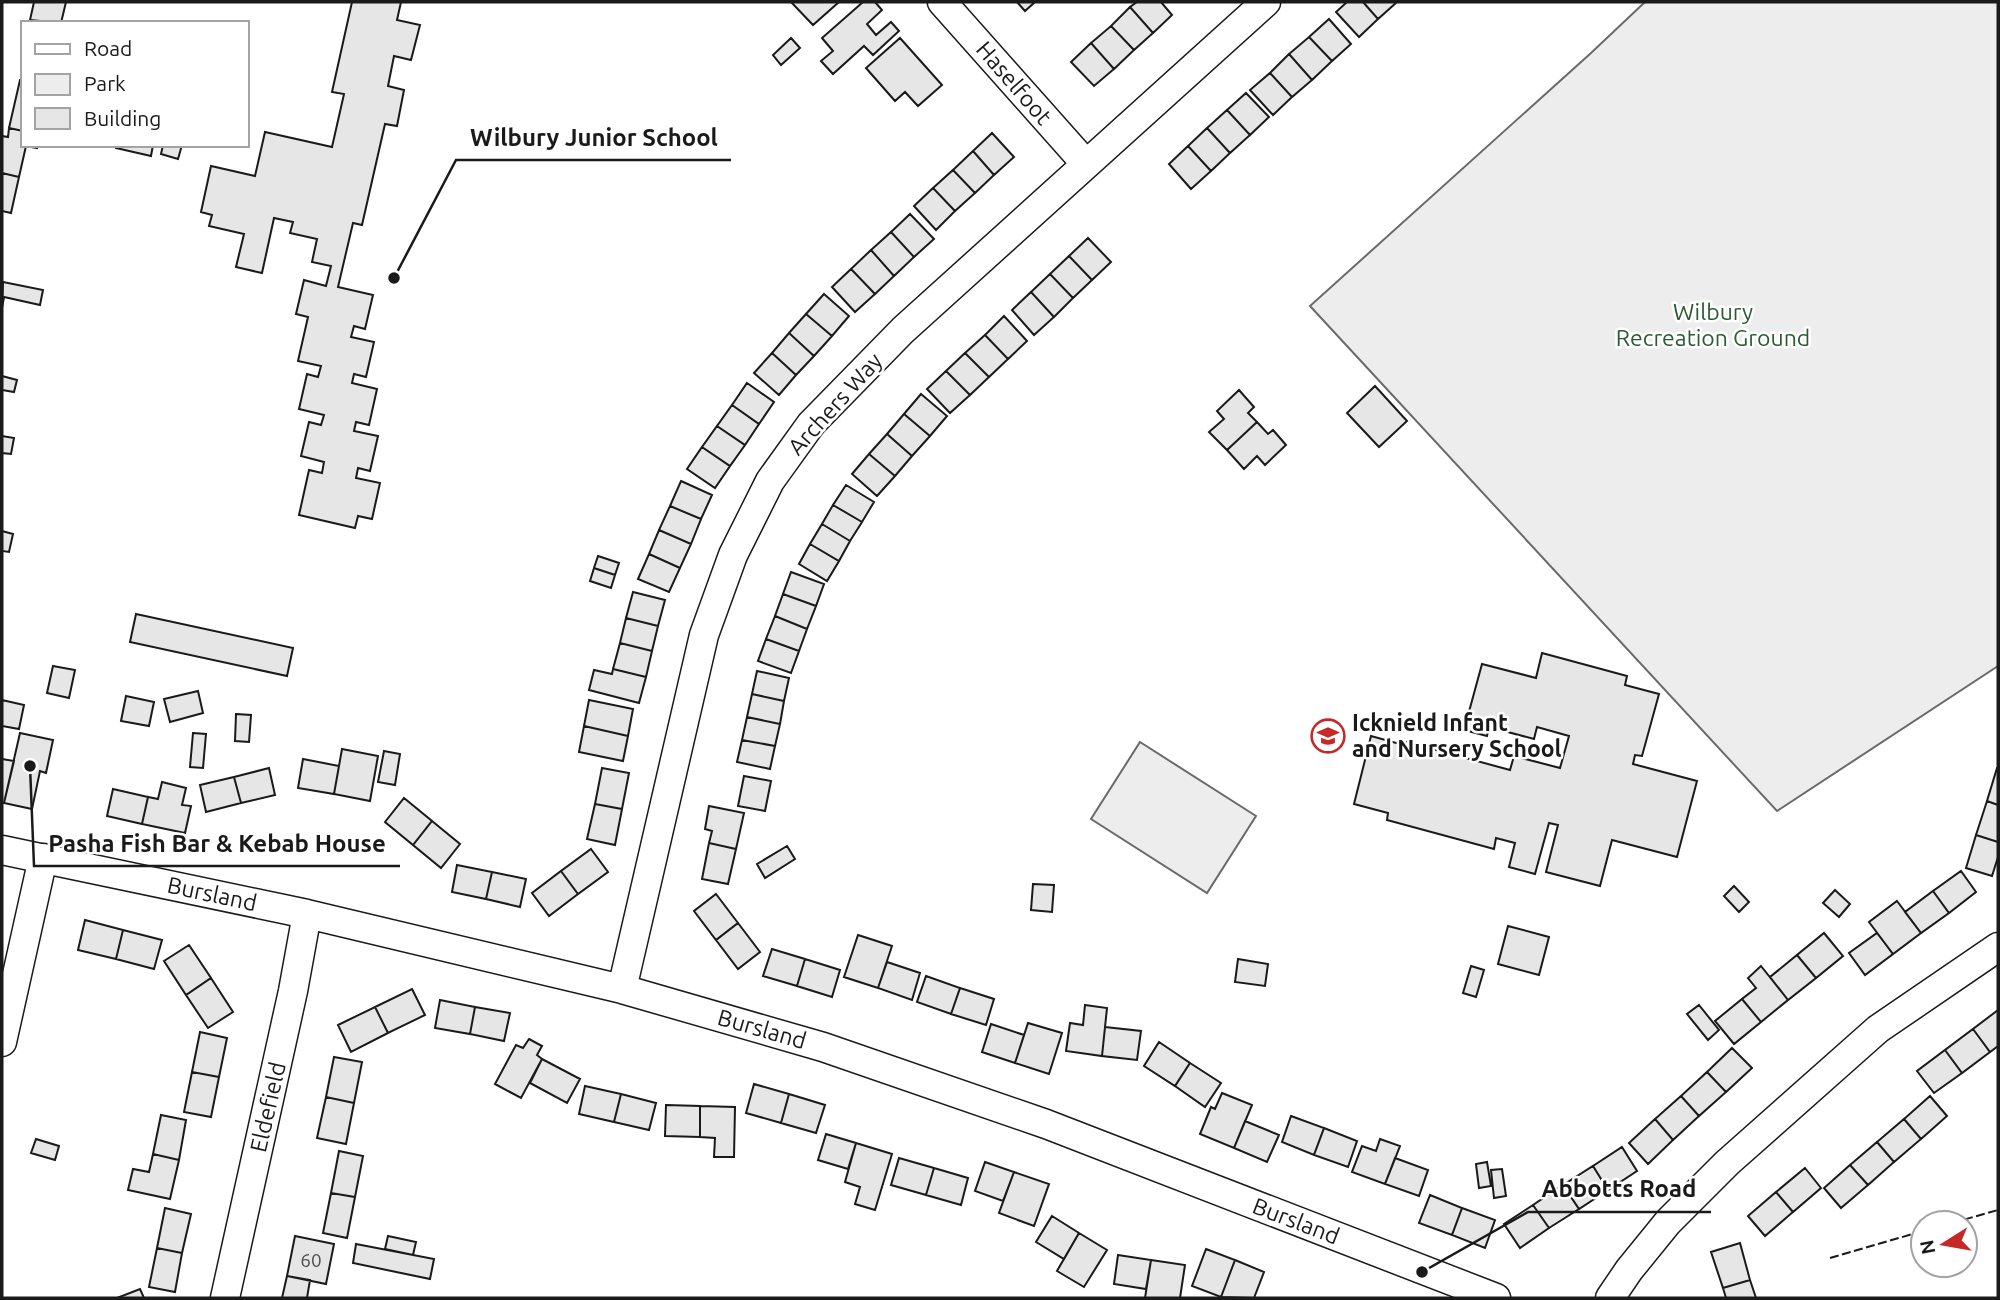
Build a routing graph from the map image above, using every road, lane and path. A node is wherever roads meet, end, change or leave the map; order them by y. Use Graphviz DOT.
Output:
graph roads {
  1 [pos="942,2"];
  2 [pos="1266,2"];
  3 [pos="1086,164"];
  4 [pos="2,850"];
  5 [pos="43,858"];
  6 [pos="307,914"];
  7 [pos="1998,947"];
  8 [pos="622,989"];
  9 [pos="2,1042"];
  10 [pos="225,1298"];
  11 [pos="1496,1298"];
  12 [pos="1610,1298"];
  1 -- 3 [label="street, Haselfoot"];
  2 -- 3 [label="street, Archers Way"];
  3 -- 8 [label="street, Archers Way"];
  4 -- 5 [label="street, Bursland"];
  5 -- 6 [label="street, Bursland"];
  5 -- 9 [label="street"];
  6 -- 8 [label="street, Bursland"];
  6 -- 10 [label="street, Eldefield"];
  7 -- 12 [label="street"];
  8 -- 11 [label="street, Bursland"];
}
